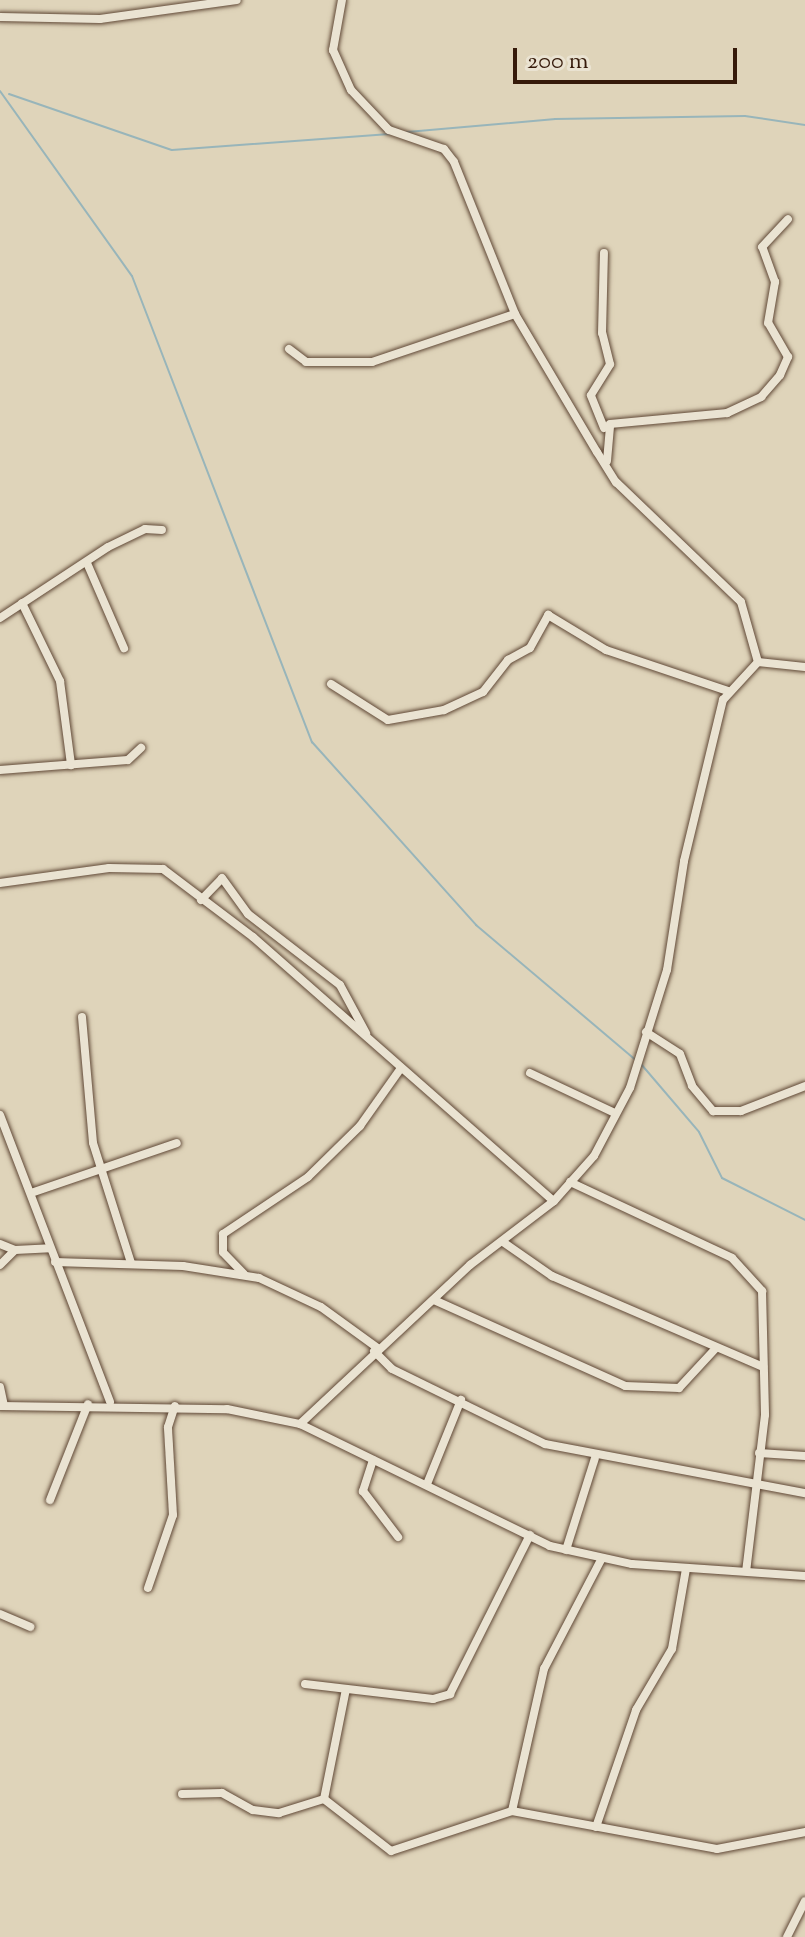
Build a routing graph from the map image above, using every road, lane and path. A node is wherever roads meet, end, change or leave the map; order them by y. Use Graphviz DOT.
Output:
graph roads {
  1 [pos="237,0"];
  2 [pos="342,0"];
  3 [pos="0,17"];
  4 [pos="788,219"];
  5 [pos="604,253"];
  6 [pos="515,314"];
  7 [pos="289,349"];
  8 [pos="604,428"];
  9 [pos="607,462"];
  10 [pos="162,530"];
  11 [pos="87,563"];
  12 [pos="22,603"];
  13 [pos="0,618"];
  14 [pos="124,648"];
  15 [pos="758,662"];
  16 [pos="805,667"];
  17 [pos="331,684"];
  18 [pos="728,691"];
  19 [pos="141,748"];
  20 [pos="71,765"];
  21 [pos="0,770"];
  22 [pos="0,883"];
  23 [pos="201,900"];
  24 [pos="82,1017"];
  25 [pos="646,1032"];
  26 [pos="366,1034"];
  27 [pos="401,1068"];
  28 [pos="530,1073"];
  29 [pos="805,1086"];
  30 [pos="615,1113"];
  31 [pos="0,1115"];
  32 [pos="0,1131"];
  33 [pos="10,1134"];
  34 [pos="177,1143"];
  35 [pos="103,1171"];
  36 [pos="570,1182"];
  37 [pos="31,1193"];
  38 [pos="554,1201"];
  39 [pos="503,1242"];
  40 [pos="0,1244"];
  41 [pos="50,1248"];
  42 [pos="15,1250"];
  43 [pos="55,1262"];
  44 [pos="131,1263"];
  45 [pos="0,1265"];
  46 [pos="245,1274"];
  47 [pos="434,1300"];
  48 [pos="716,1348"];
  49 [pos="377,1350"];
  50 [pos="763,1367"];
  51 [pos="0,1387"];
  52 [pos="461,1400"];
  53 [pos="110,1402"];
  54 [pos="88,1404"];
  55 [pos="2,1406"];
  56 [pos="175,1406"];
  57 [pos="300,1424"];
  58 [pos="759,1453"];
  59 [pos="805,1456"];
  60 [pos="595,1458"];
  61 [pos="373,1460"];
  62 [pos="427,1484"];
  63 [pos="757,1485"];
  64 [pos="805,1493"];
  65 [pos="50,1500"];
  66 [pos="530,1535"];
  67 [pos="398,1537"];
  68 [pos="566,1550"];
  69 [pos="602,1558"];
  70 [pos="686,1569"];
  71 [pos="746,1571"];
  72 [pos="805,1576"];
  73 [pos="148,1588"];
  74 [pos="0,1614"];
  75 [pos="30,1627"];
  76 [pos="305,1684"];
  77 [pos="346,1689"];
  78 [pos="182,1794"];
  79 [pos="324,1799"];
  80 [pos="512,1811"];
  81 [pos="596,1827"];
  82 [pos="805,1832"];
  83 [pos="805,1901"];
  84 [pos="787,1937"];
  1 -- 3 [label="street"];
  2 -- 6 [label="street"];
  4 -- 8 [label="street"];
  5 -- 8 [label="street"];
  6 -- 7 [label="street"];
  6 -- 9 [label="street"];
  8 -- 9 [label="street"];
  9 -- 15 [label="street"];
  10 -- 11 [label="street"];
  11 -- 12 [label="street"];
  11 -- 14 [label="street"];
  12 -- 13 [label="street"];
  12 -- 20 [label="street"];
  15 -- 16 [label="street"];
  15 -- 18 [label="street"];
  17 -- 18 [label="street"];
  18 -- 25 [label="street"];
  19 -- 20 [label="street"];
  20 -- 21 [label="street"];
  22 -- 23 [label="street"];
  23 -- 26 [label="street"];
  23 -- 26 [label="street"];
  24 -- 35 [label="street"];
  25 -- 29 [label="street"];
  25 -- 30 [label="street"];
  26 -- 27 [label="street"];
  27 -- 38 [label="street"];
  27 -- 46 [label="street"];
  28 -- 30 [label="street"];
  30 -- 36 [label="street"];
  31 -- 33 [label="street"];
  32 -- 33 [label="street"];
  33 -- 37 [label="street"];
  34 -- 35 [label="street"];
  35 -- 37 [label="street"];
  35 -- 44 [label="street"];
  36 -- 38 [label="street"];
  36 -- 50 [label="street"];
  37 -- 41 [label="street"];
  38 -- 39 [label="street"];
  39 -- 47 [label="street"];
  39 -- 48 [label="street"];
  40 -- 42 [label="street"];
  41 -- 42 [label="street"];
  41 -- 43 [label="street"];
  42 -- 45 [label="street"];
  43 -- 44 [label="street"];
  43 -- 53 [label="street"];
  44 -- 46 [label="street"];
  46 -- 49 [label="street"];
  47 -- 48 [label="street"];
  47 -- 49 [label="street"];
  48 -- 50 [label="street"];
  49 -- 52 [label="street"];
  49 -- 57 [label="street"];
  50 -- 58 [label="street"];
  51 -- 55 [label="street"];
  52 -- 60 [label="street"];
  52 -- 62 [label="street"];
  53 -- 54 [label="street"];
  53 -- 56 [label="street"];
  54 -- 55 [label="street"];
  54 -- 65 [label="street"];
  56 -- 57 [label="street"];
  56 -- 73 [label="street"];
  57 -- 61 [label="street"];
  58 -- 59 [label="street"];
  58 -- 63 [label="street"];
  60 -- 63 [label="street"];
  60 -- 68 [label="street"];
  61 -- 62 [label="street"];
  61 -- 67 [label="street"];
  62 -- 66 [label="street"];
  63 -- 64 [label="street"];
  63 -- 71 [label="street"];
  66 -- 68 [label="street"];
  66 -- 77 [label="street"];
  68 -- 69 [label="street"];
  69 -- 70 [label="street"];
  69 -- 80 [label="street"];
  70 -- 71 [label="street"];
  70 -- 81 [label="street"];
  71 -- 72 [label="street"];
  74 -- 75 [label="street"];
  76 -- 77 [label="street"];
  77 -- 79 [label="street"];
  78 -- 79 [label="street"];
  79 -- 80 [label="street"];
  80 -- 81 [label="street"];
  81 -- 82 [label="street"];
  83 -- 84 [label="street"];
}
